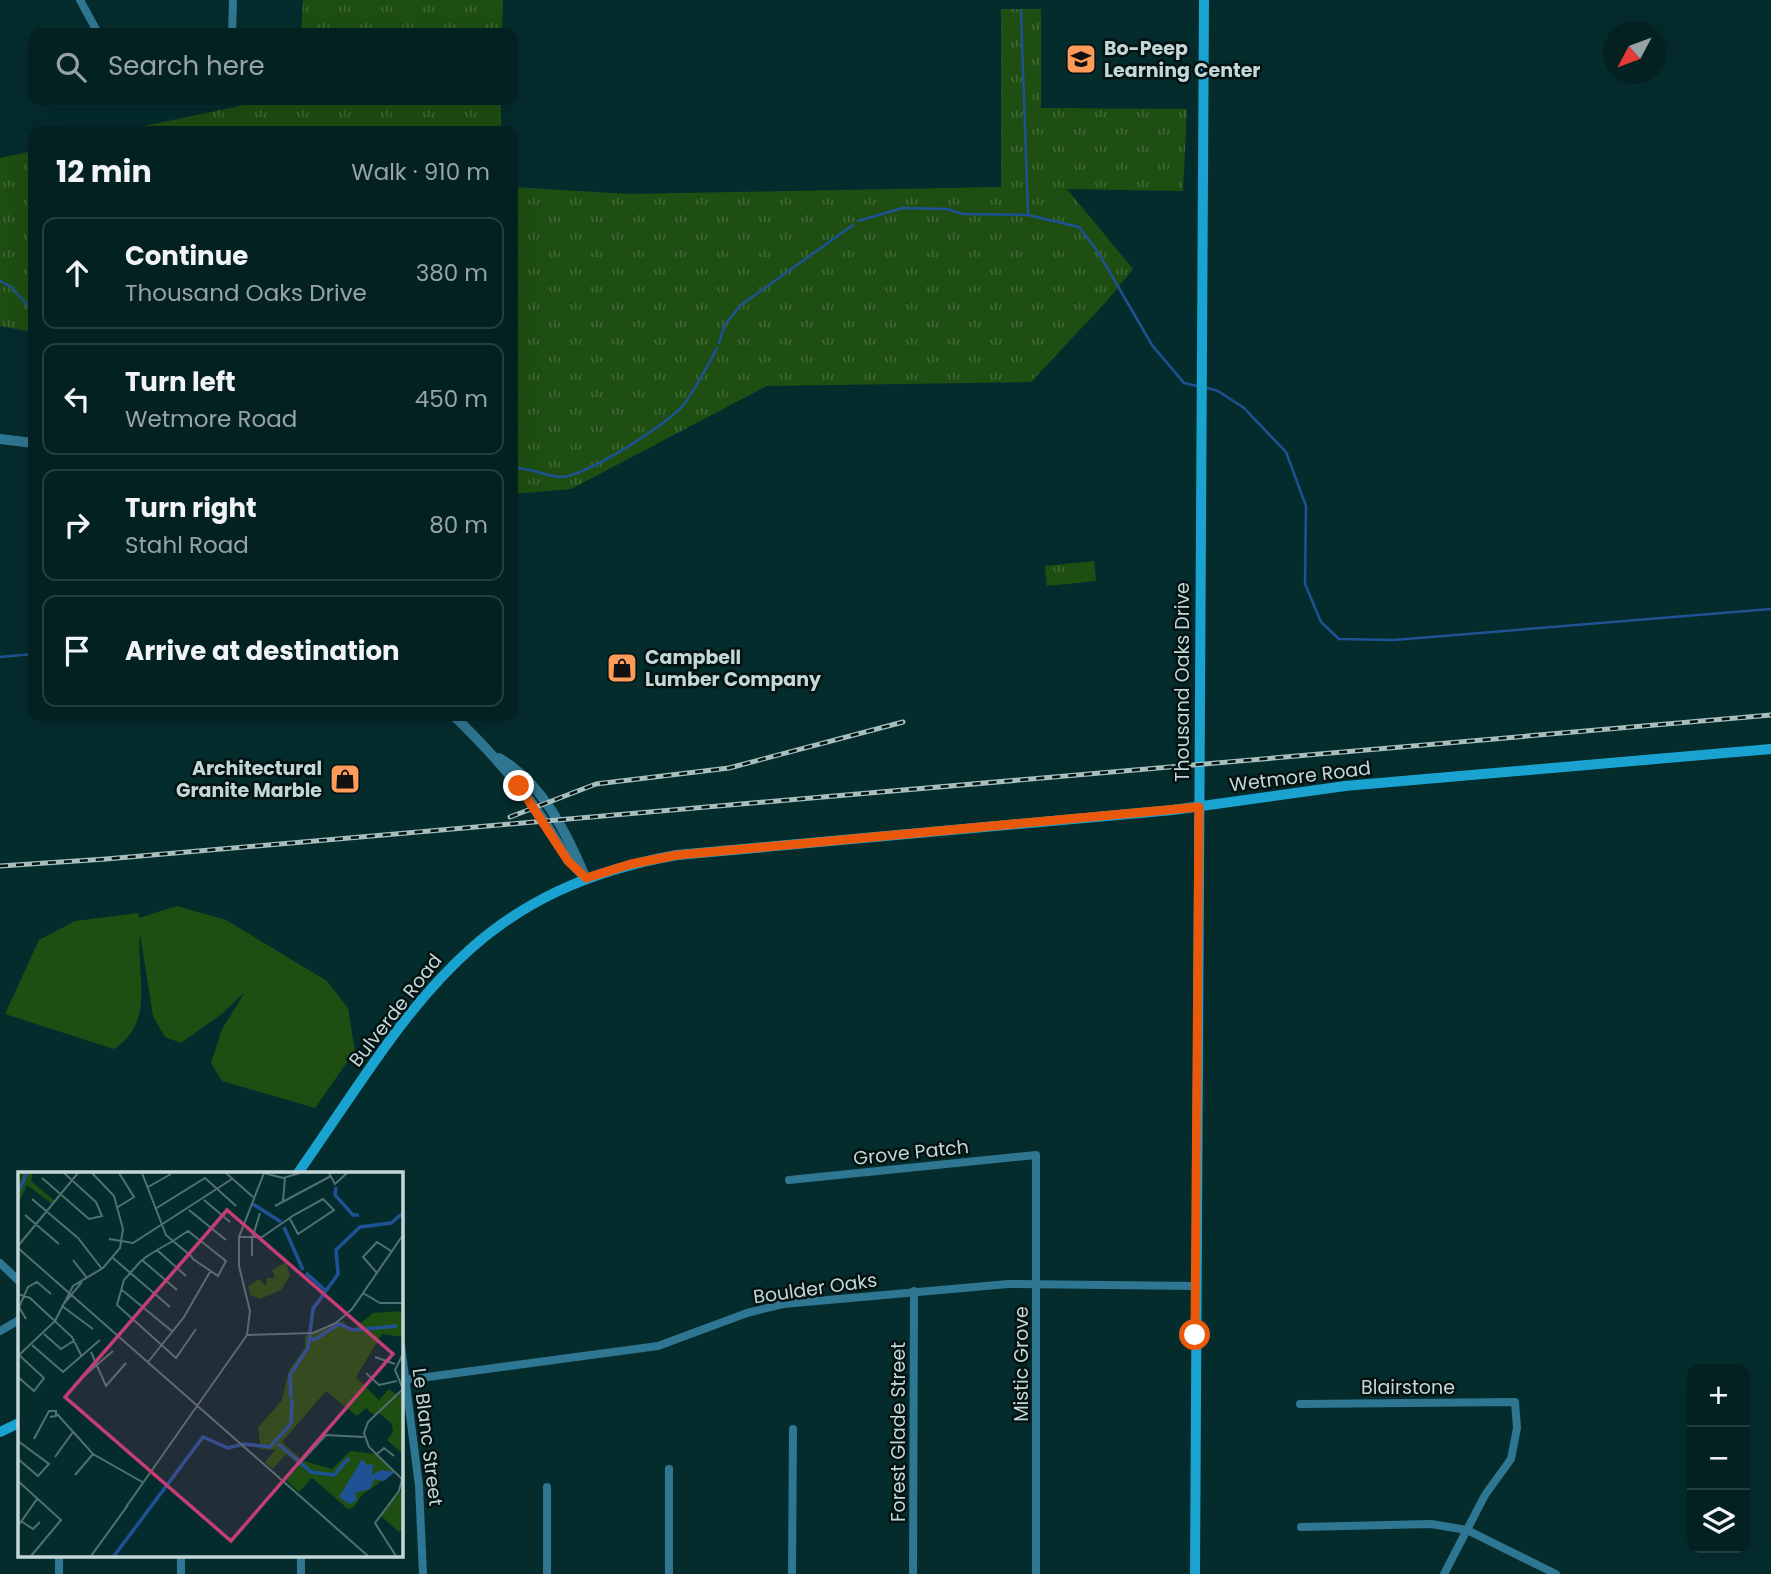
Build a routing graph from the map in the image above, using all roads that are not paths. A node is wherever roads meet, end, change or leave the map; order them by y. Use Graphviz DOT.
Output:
graph roads {
  1 [pos="80,0"];
  2 [pos="233,0"];
  3 [pos="1202,0"];
  4 [pos="94,28"];
  5 [pos="232,28"];
  6 [pos="0,439"];
  7 [pos="28,442"];
  8 [pos="459,721"];
  9 [pos="1771,749"];
  10 [pos="1199,807"];
  11 [pos="586,878"];
  12 [pos="1036,1155"];
  13 [pos="299,1172"];
  14 [pos="789,1180"];
  15 [pos="0,1263"];
  16 [pos="18,1280"];
  17 [pos="1037,1284"];
  18 [pos="1196,1286"];
  19 [pos="914,1291"];
  20 [pos="18,1321"];
  21 [pos="0,1331"];
  22 [pos="402,1354"];
  23 [pos="405,1380"];
  24 [pos="1300,1404"];
  25 [pos="18,1423"];
  26 [pos="793,1429"];
  27 [pos="0,1432"];
  28 [pos="669,1469"];
  29 [pos="547,1486"];
  30 [pos="1301,1527"];
  31 [pos="1467,1530"];
  32 [pos="58,1556"];
  33 [pos="181,1556"];
  34 [pos="301,1556"];
  35 [pos="59,1574"];
  36 [pos="181,1574"];
  37 [pos="301,1574"];
  38 [pos="423,1574"];
  39 [pos="547,1574"];
  40 [pos="668,1574"];
  41 [pos="792,1574"];
  42 [pos="913,1574"];
  43 [pos="1035,1574"];
  44 [pos="1195,1574"];
  45 [pos="1444,1574"];
  46 [pos="1556,1574"];
  1 -- 4 [label="street"];
  2 -- 5 [label="street"];
  3 -- 10 [label="main road, Thousand Oaks Drive"];
  6 -- 7 [label="street"];
  8 -- 11 [label="street"];
  9 -- 10 [label="main road, Wetmore Road"];
  10 -- 11 [label="main road, Wetmore Road"];
  10 -- 18 [label="main road, Thousand Oaks Drive"];
  11 -- 13 [label="main road, Bulverde Road"];
  12 -- 14 [label="street, Grove Patch"];
  12 -- 17 [label="street, Mistic Grove"];
  15 -- 16 [label="street"];
  17 -- 18 [label="street, Boulder Oaks"];
  17 -- 19 [label="street, Boulder Oaks"];
  17 -- 43 [label="street, Mistic Grove"];
  18 -- 44 [label="main road, Thousand Oaks Drive"];
  19 -- 23 [label="street, Boulder Oaks"];
  19 -- 42 [label="street, Forest Glade Street"];
  20 -- 21 [label="street"];
  22 -- 23 [label="street, Le Blanc Street"];
  23 -- 38 [label="street, Le Blanc Street"];
  24 -- 31 [label="street, Blairstone"];
  25 -- 27 [label="main road"];
  26 -- 41 [label="street"];
  28 -- 40 [label="street"];
  29 -- 39 [label="street"];
  30 -- 31 [label="street"];
  31 -- 45 [label="street"];
  31 -- 46 [label="street"];
  32 -- 35 [label="street"];
  33 -- 36 [label="street"];
  34 -- 37 [label="street"];
}
